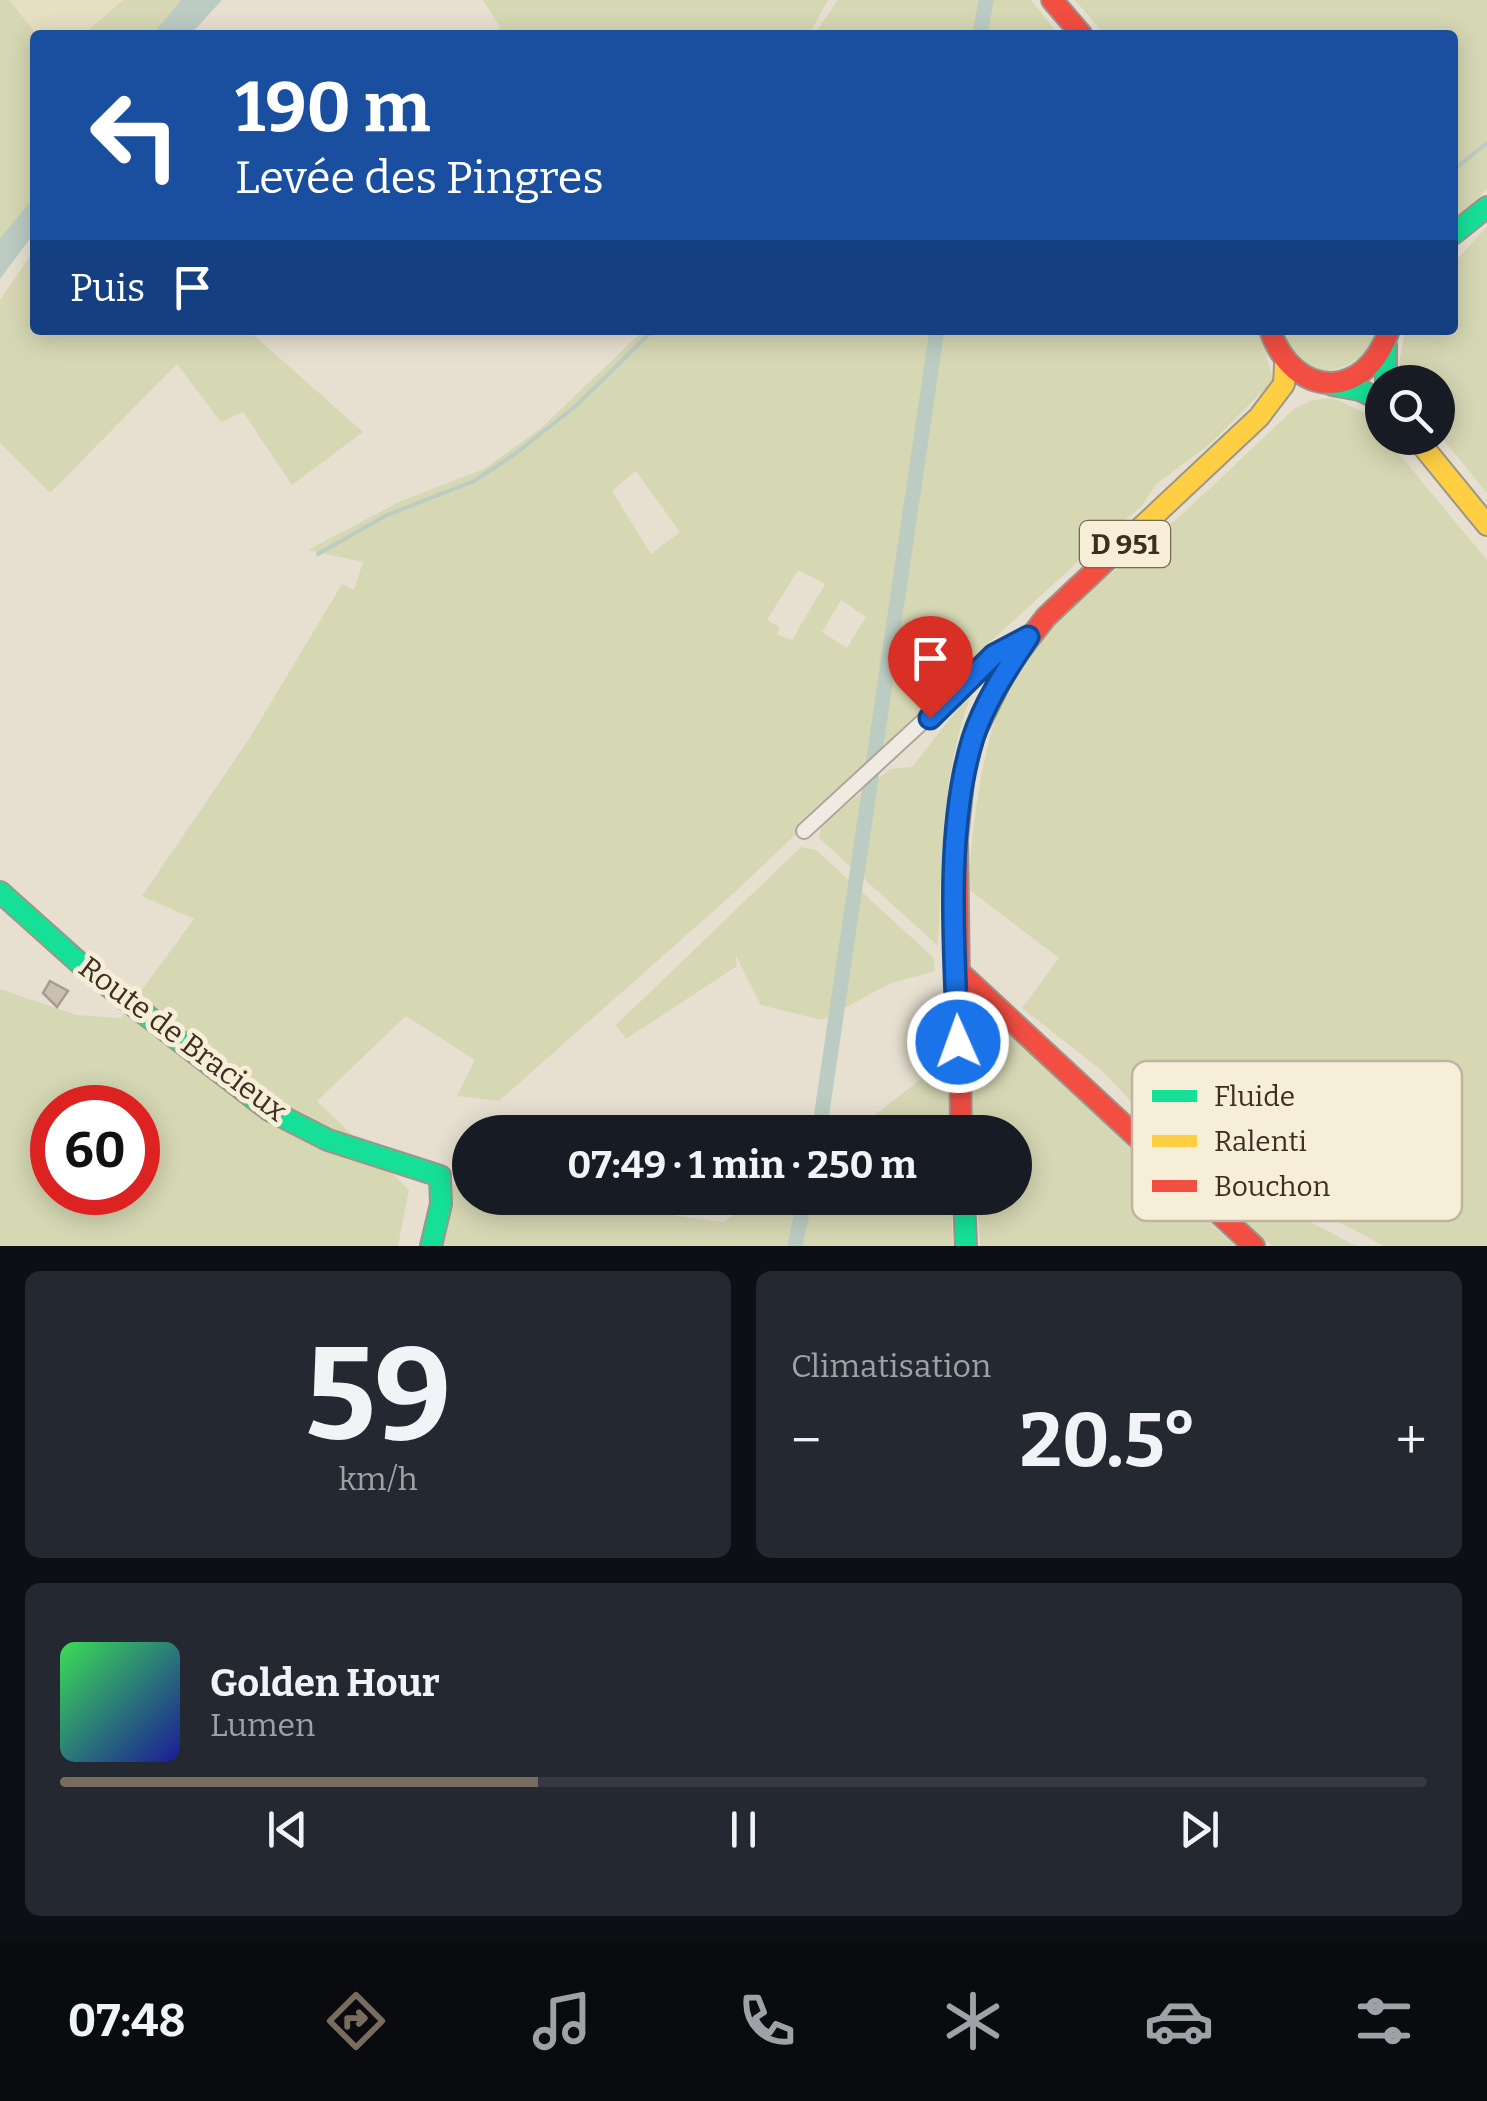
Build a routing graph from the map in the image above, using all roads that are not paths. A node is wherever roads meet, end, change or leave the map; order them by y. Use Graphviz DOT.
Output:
graph roads {
  1 [pos="1052,0"];
  2 [pos="1078,30"];
  3 [pos="1484,210"];
  4 [pos="1458,231"];
  5 [pos="1458,239"];
  6 [pos="1271,335"];
  7 [pos="1389,335"];
  8 [pos="1285,365"];
  9 [pos="1387,365"];
  10 [pos="1328,385"];
  11 [pos="1365,392"];
  12 [pos="1224,452"];
  13 [pos="1430,455"];
  14 [pos="1487,525"];
  15 [pos="1028,637"];
  16 [pos="804,831"];
  17 [pos="0,892"];
  18 [pos="956,969"];
  19 [pos="960,1115"];
  20 [pos="1132,1133"];
  21 [pos="965,1215"];
  22 [pos="1227,1221"];
  23 [pos="431,1246"];
  24 [pos="966,1246"];
  25 [pos="1254,1246"];
  1 -- 2 [label="main road"];
  3 -- 4 [label="main road"];
  3 -- 5 [label="main road"];
  6 -- 8 [label="main road"];
  7 -- 9 [label="main road"];
  7 -- 10 [label="main road"];
  8 -- 10 [label="main road"];
  8 -- 12 [label="main road, D 951"];
  10 -- 11 [label="main road"];
  10 -- 12 [label="main road, D 951"];
  12 -- 15 [label="main road, D 951"];
  13 -- 14 [label="main road"];
  15 -- 16 [label="street"];
  15 -- 18 [label="main road, D 951"];
  17 -- 23 [label="main road, Route de Bracieux"];
  18 -- 19 [label="main road, D 951"];
  18 -- 20 [label="main road"];
  21 -- 24 [label="main road"];
  22 -- 25 [label="main road"];
}
